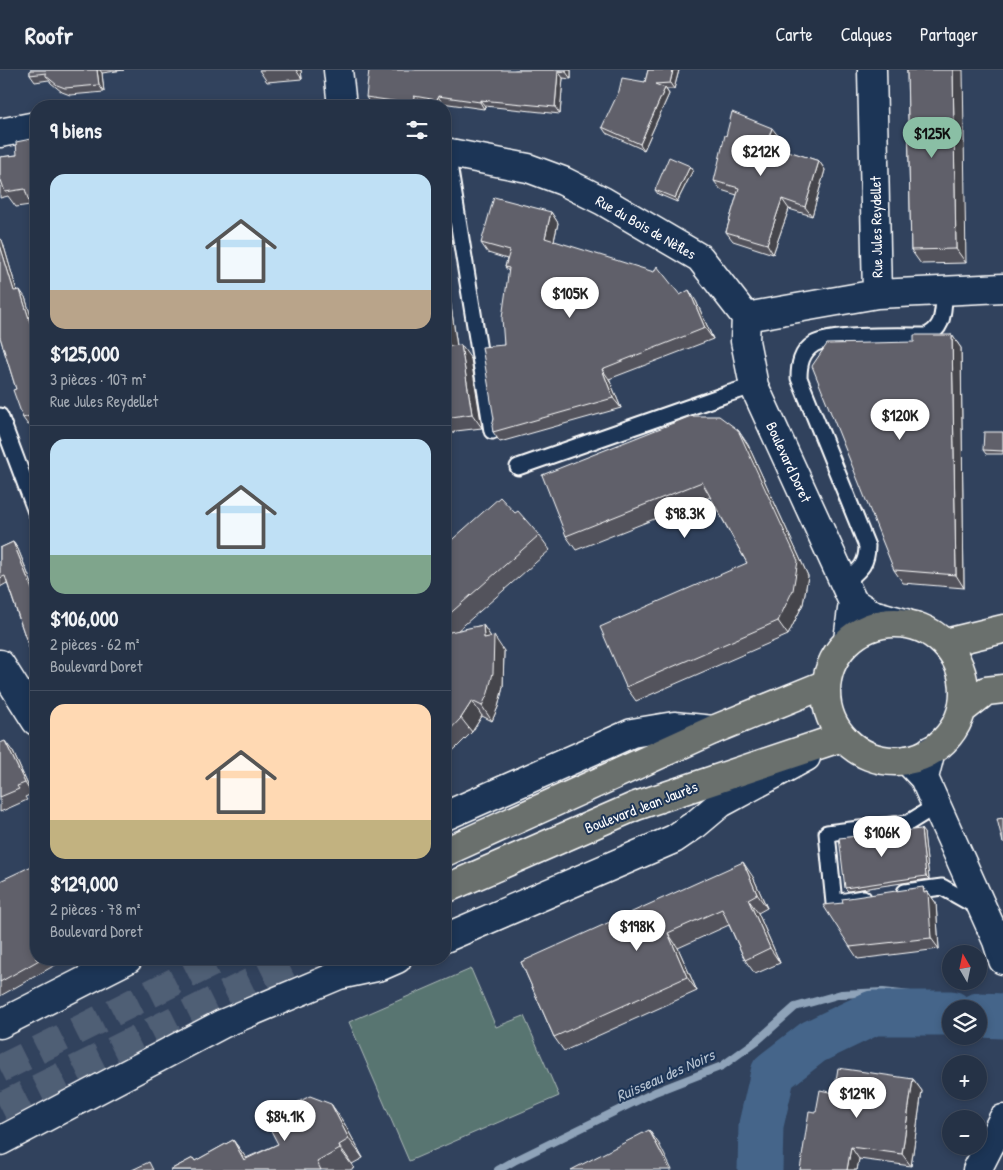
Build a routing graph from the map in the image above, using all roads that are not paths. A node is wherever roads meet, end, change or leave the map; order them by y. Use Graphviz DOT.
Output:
graph roads {
  1 [pos="338,70"];
  2 [pos="872,70"];
  3 [pos="341,100"];
  4 [pos="30,127"];
  5 [pos="0,133"];
  6 [pos="451,153"];
  7 [pos="451,182"];
  8 [pos="1003,288"];
  9 [pos="944,290"];
  10 [pos="877,294"];
  11 [pos="746,317"];
  12 [pos="754,386"];
  13 [pos="0,416"];
  14 [pos="492,431"];
  15 [pos="518,467"];
  16 [pos="30,496"];
  17 [pos="849,592"];
  18 [pos="905,623"];
  19 [pos="1003,630"];
  20 [pos="848,640"];
  21 [pos="945,643"];
  22 [pos="0,664"];
  23 [pos="826,684"];
  24 [pos="1003,689"];
  25 [pos="963,710"];
  26 [pos="30,712"];
  27 [pos="713,730"];
  28 [pos="842,737"];
  29 [pos="921,763"];
  30 [pos="937,805"];
  31 [pos="451,813"];
  32 [pos="451,849"];
  33 [pos="451,886"];
  34 [pos="893,894"];
  35 [pos="873,897"];
  36 [pos="993,922"];
  37 [pos="451,935"];
  38 [pos="1003,960"];
  39 [pos="116,965"];
  40 [pos="383,965"];
  41 [pos="0,1024"];
  42 [pos="1003,1119"];
  43 [pos="0,1141"];
  44 [pos="977,1170"];
  1 -- 3 [label="street"];
  2 -- 10 [label="street, Rue Jules Reydellet"];
  4 -- 5 [label="street"];
  6 -- 11 [label="street, Rue du Bois de Nèfles"];
  7 -- 14 [label="lane"];
  8 -- 9 [label="street"];
  9 -- 10 [label="street"];
  9 -- 17 [label="lane"];
  10 -- 11 [label="street"];
  11 -- 12 [label="street, Boulevard Doret"];
  12 -- 15 [label="lane"];
  12 -- 17 [label="street, Boulevard Doret"];
  13 -- 16 [label="lane"];
  17 -- 18 [label="street"];
  17 -- 20 [label="street"];
  18 -- 20 [label="main road"];
  18 -- 21 [label="main road"];
  19 -- 21 [label="main road"];
  20 -- 23 [label="main road"];
  21 -- 25 [label="main road"];
  22 -- 26 [label="street"];
  23 -- 27 [label="main road"];
  23 -- 28 [label="main road"];
  24 -- 25 [label="main road"];
  25 -- 29 [label="main road"];
  27 -- 31 [label="street"];
  27 -- 32 [label="main road"];
  28 -- 29 [label="main road"];
  28 -- 33 [label="main road, Boulevard Jean Jaurès"];
  28 -- 37 [label="street"];
  29 -- 30 [label="street"];
  30 -- 35 [label="lane"];
  30 -- 36 [label="street"];
  34 -- 36 [label="lane"];
  36 -- 38 [label="street"];
  39 -- 41 [label="street"];
  40 -- 43 [label="street"];
  42 -- 44 [label="street"];
}
